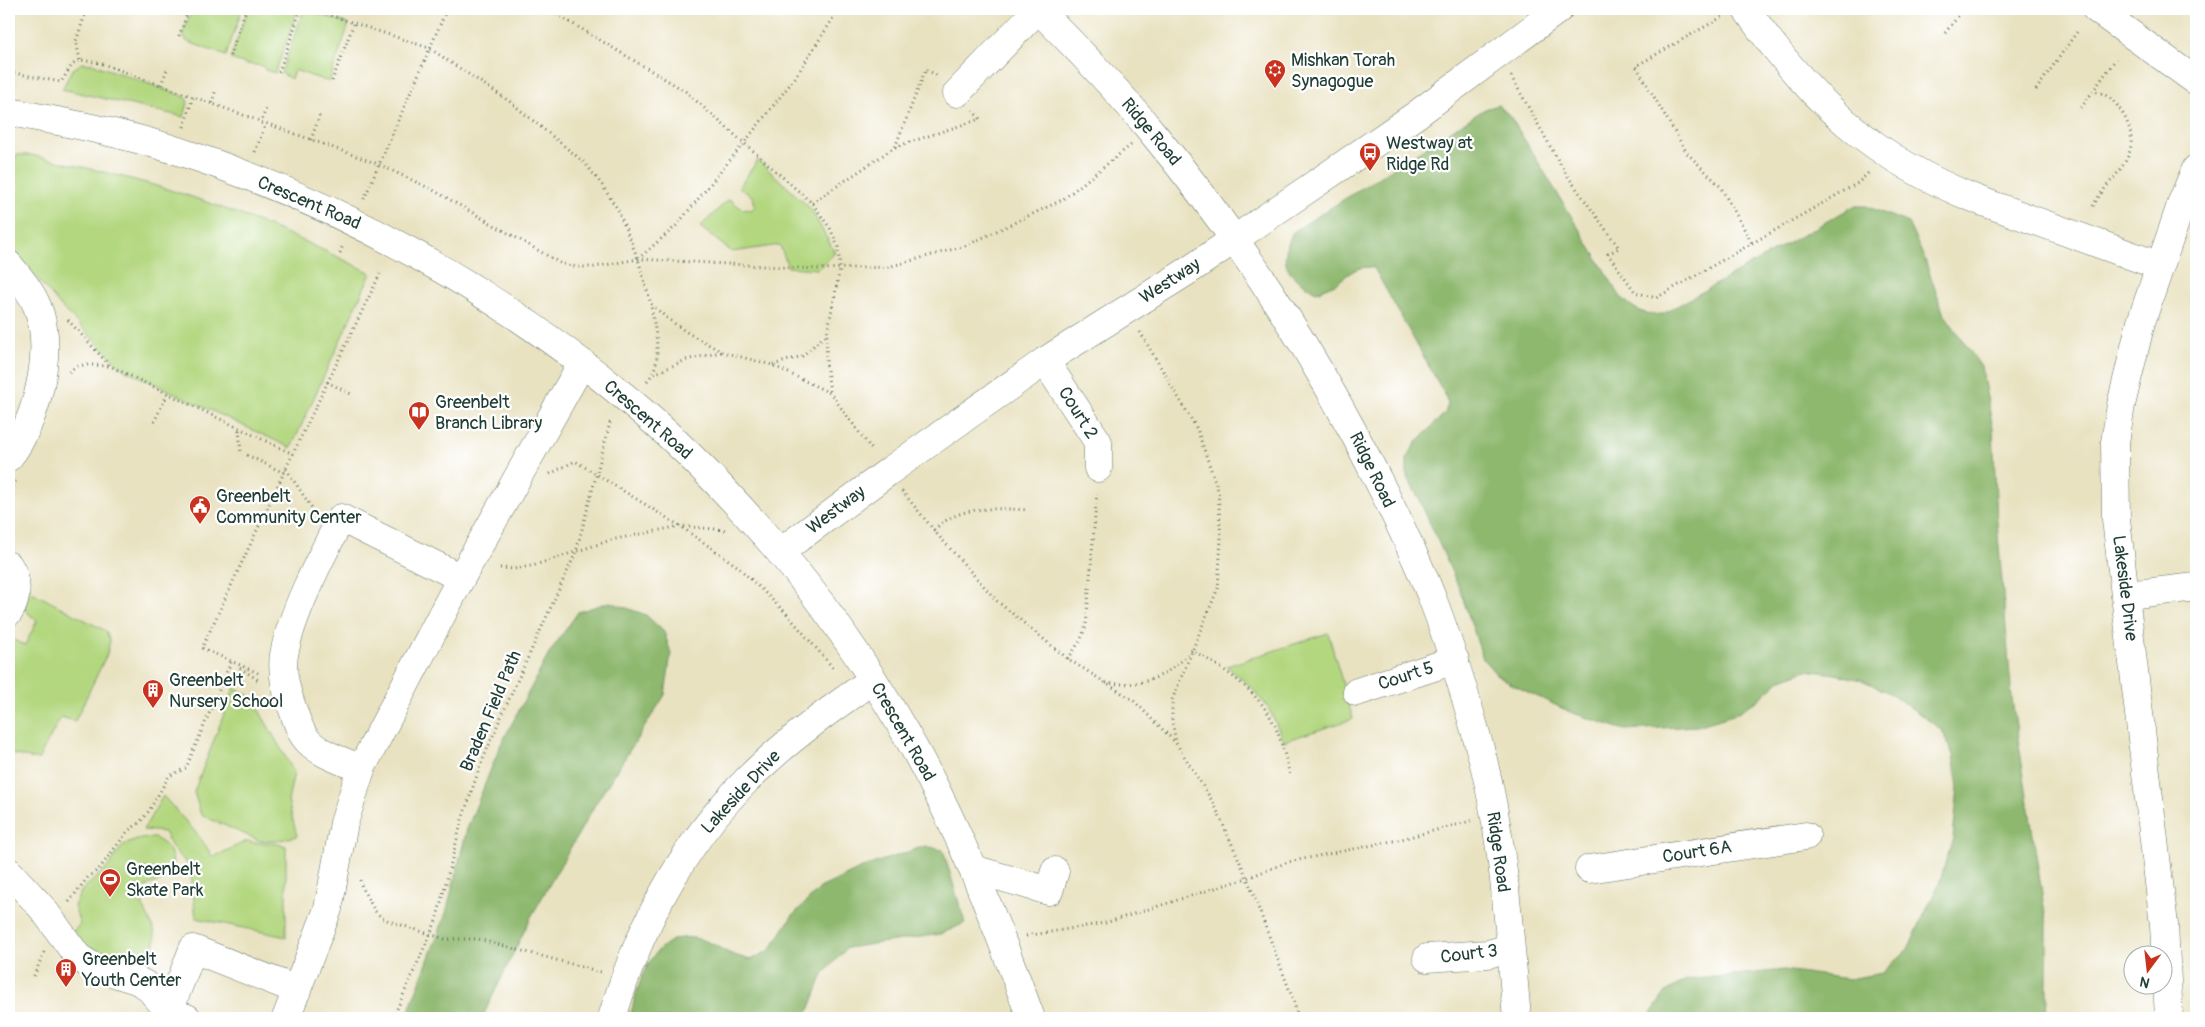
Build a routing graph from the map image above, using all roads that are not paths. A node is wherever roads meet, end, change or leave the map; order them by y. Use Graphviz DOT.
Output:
graph roads {
  1 [pos="1038,9"];
  2 [pos="1559,9"];
  3 [pos="2096,9"];
  4 [pos="1737,11"];
  5 [pos="2196,80"];
  6 [pos="957,93"];
  7 [pos="9,112"];
  8 [pos="2196,169"];
  9 [pos="1234,240"];
  10 [pos="9,265"];
  11 [pos="2160,266"];
  12 [pos="1046,361"];
  13 [pos="582,363"];
  14 [pos="9,457"];
  15 [pos="1098,468"];
  16 [pos="780,552"];
  17 [pos="9,566"];
  18 [pos="461,578"];
  19 [pos="2196,587"];
  20 [pos="2127,595"];
  21 [pos="9,612"];
  22 [pos="1454,660"];
  23 [pos="873,680"];
  24 [pos="1357,692"];
  25 [pos="361,769"];
  26 [pos="1806,836"];
  27 [pos="973,869"];
  28 [pos="1589,869"];
  29 [pos="1055,871"];
  30 [pos="9,872"];
  31 [pos="1510,948"];
  32 [pos="1427,958"];
  33 [pos="297,990"];
  34 [pos="174,1016"];
  35 [pos="286,1018"];
  36 [pos="612,1018"];
  37 [pos="1031,1018"];
  38 [pos="1517,1018"];
  39 [pos="2169,1018"];
  1 -- 6 [label="street"];
  1 -- 9 [label="street, Ridge Road"];
  2 -- 9 [label="street, Westway"];
  3 -- 5 [label="street"];
  4 -- 11 [label="street"];
  7 -- 13 [label="street, Crescent Road"];
  8 -- 11 [label="street, Lakeside Drive"];
  9 -- 12 [label="street, Westway"];
  9 -- 22 [label="street, Ridge Road"];
  10 -- 14 [label="street"];
  11 -- 20 [label="street, Lakeside Drive"];
  12 -- 15 [label="street, Court 2"];
  12 -- 16 [label="street, Westway"];
  13 -- 16 [label="street, Crescent Road"];
  13 -- 18 [label="street"];
  16 -- 23 [label="street, Crescent Road"];
  17 -- 21 [label="street"];
  18 -- 25 [label="street"];
  18 -- 25 [label="street"];
  19 -- 20 [label="street"];
  20 -- 39 [label="street, Lakeside Drive"];
  22 -- 24 [label="street, Court 5"];
  22 -- 31 [label="street, Ridge Road"];
  23 -- 27 [label="street, Crescent Road"];
  23 -- 36 [label="street, Lakeside Drive"];
  25 -- 33 [label="street"];
  26 -- 28 [label="street, Court 6A"];
  27 -- 29 [label="street"];
  27 -- 37 [label="street, Crescent Road"];
  30 -- 34 [label="street"];
  31 -- 32 [label="street, Court 3"];
  31 -- 38 [label="street, Ridge Road"];
  33 -- 34 [label="street"];
  33 -- 35 [label="street"];
}
